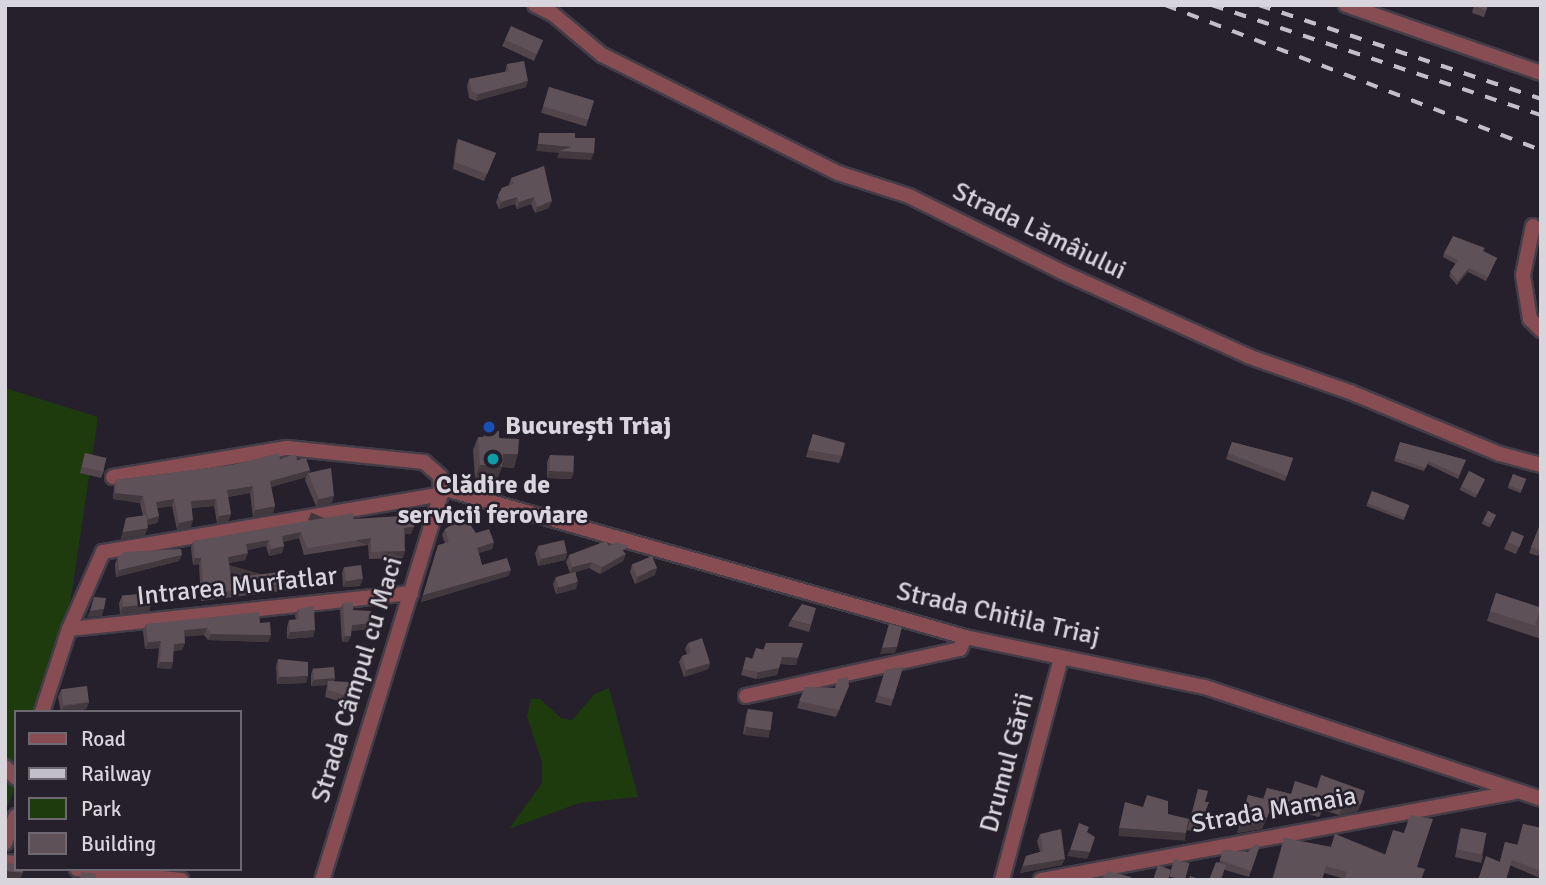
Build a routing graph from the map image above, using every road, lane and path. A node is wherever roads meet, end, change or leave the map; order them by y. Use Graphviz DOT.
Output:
graph roads {
  1 [pos="534,5"];
  2 [pos="1346,5"];
  3 [pos="1541,73"];
  4 [pos="1533,226"];
  5 [pos="1541,330"];
  6 [pos="1541,465"];
  7 [pos="113,477"];
  8 [pos="441,491"];
  9 [pos="411,593"];
  10 [pos="69,629"];
  11 [pos="965,637"];
  12 [pos="1061,659"];
  13 [pos="746,696"];
  14 [pos="43,710"];
  15 [pos="1517,792"];
  16 [pos="1541,799"];
  17 [pos="14,821"];
  18 [pos="5,843"];
  19 [pos="96,871"];
  20 [pos="181,880"];
  21 [pos="321,880"];
  22 [pos="1002,880"];
  23 [pos="1041,880"];
  1 -- 6 [label="street, Strada Lămâiului"];
  2 -- 3 [label="street"];
  4 -- 5 [label="street"];
  7 -- 8 [label="street"];
  8 -- 9 [label="street, Strada Câmpul cu Maci"];
  8 -- 10 [label="street"];
  8 -- 11 [label="street, Strada Chitila Triaj"];
  9 -- 10 [label="street, Intrarea Murfatlar"];
  9 -- 21 [label="street, Strada Câmpul cu Maci"];
  10 -- 14 [label="street"];
  11 -- 12 [label="street, Strada Chitila Triaj"];
  11 -- 13 [label="street"];
  12 -- 15 [label="street, Strada Chitila Triaj"];
  12 -- 22 [label="street, Drumul Gării"];
  15 -- 16 [label="street, Strada Chitila Triaj"];
  15 -- 23 [label="street, Strada Mamaia"];
  17 -- 18 [label="street"];
  19 -- 20 [label="street"];
}
